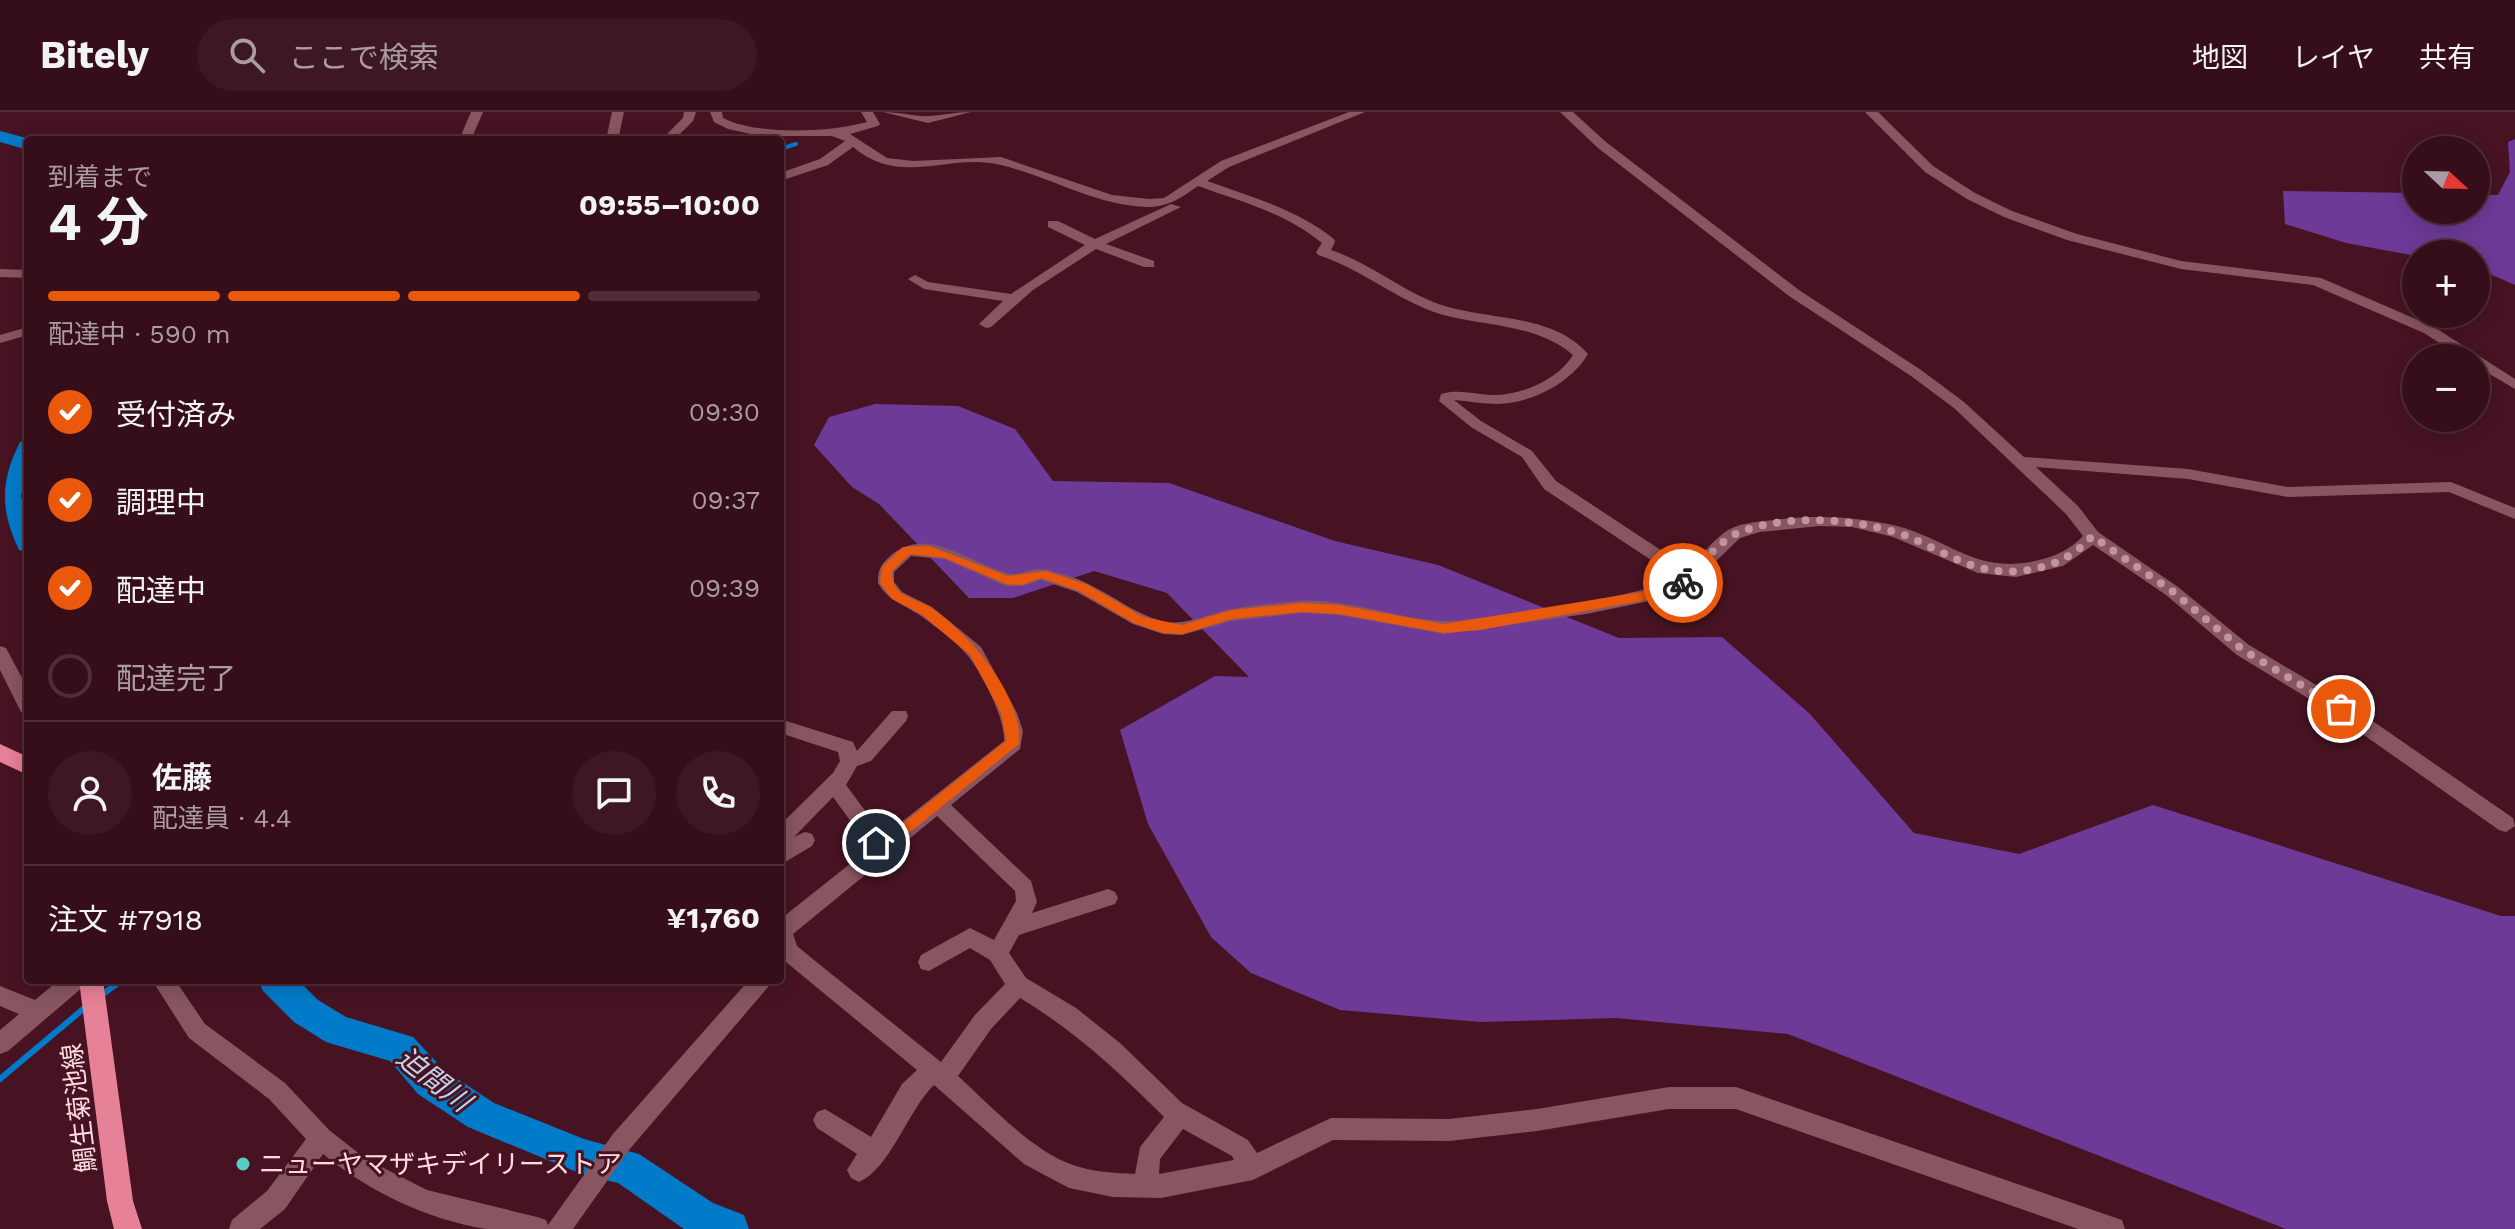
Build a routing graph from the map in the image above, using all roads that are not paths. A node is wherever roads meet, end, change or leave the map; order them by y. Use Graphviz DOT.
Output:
graph roads {
  1 [pos="494,112"];
  2 [pos="618,112"];
  3 [pos="690,112"];
  4 [pos="716,112"];
  5 [pos="867,112"];
  6 [pos="889,112"];
  7 [pos="965,112"];
  8 [pos="1359,112"];
  9 [pos="1566,112"];
  10 [pos="1871,112"];
  11 [pos="476,113"];
  12 [pos="741,113"];
  13 [pos="729,127"];
  14 [pos="840,133"];
  15 [pos="467,136"];
  16 [pos="613,136"];
  17 [pos="671,136"];
  18 [pos="853,141"];
  19 [pos="784,176"];
  20 [pos="1203,184"];
  21 [pos="1053,224"];
  22 [pos="1096,245"];
  23 [pos="1149,264"];
  24 [pos="0,273"];
  25 [pos="24,274"];
  26 [pos="915,279"];
  27 [pos="1012,298"];
  28 [pos="986,324"];
  29 [pos="24,332"];
  30 [pos="0,339"];
  31 [pos="2515,385"];
  32 [pos="2016,461"];
  33 [pos="2515,514"];
  34 [pos="2092,536"];
  35 [pos="1689,577"];
  36 [pos="0,653"];
  37 [pos="24,699"];
  38 [pos="899,716"];
  39 [pos="784,727"];
  40 [pos="0,752"];
  41 [pos="850,761"];
  42 [pos="24,765"];
  43 [pos="839,779"];
  44 [pos="938,805"];
  45 [pos="2506,824"];
  46 [pos="784,834"];
  47 [pos="805,840"];
  48 [pos="882,849"];
  49 [pos="784,854"];
  50 [pos="1108,898"];
  51 [pos="1010,929"];
  52 [pos="784,941"];
  53 [pos="784,943"];
  54 [pos="998,953"];
  55 [pos="929,962"];
  56 [pos="70,984"];
  57 [pos="92,984"];
  58 [pos="166,984"];
  59 [pos="759,984"];
  60 [pos="1018,985"];
  61 [pos="0,996"];
  62 [pos="37,1011"];
  63 [pos="0,1044"];
  64 [pos="938,1074"];
  65 [pos="1180,1115"];
  66 [pos="825,1120"];
  67 [pos="321,1138"];
  68 [pos="874,1152"];
  69 [pos="1253,1168"];
  70 [pos="859,1170"];
  71 [pos="1147,1186"];
  72 [pos="527,1228"];
  73 [pos="128,1229"];
  74 [pos="241,1229"];
  75 [pos="558,1229"];
  76 [pos="2113,1229"];
  1 -- 11 [label="street"];
  2 -- 16 [label="street"];
  3 -- 17 [label="street"];
  4 -- 13 [label="street"];
  5 -- 14 [label="street"];
  6 -- 7 [label="street"];
  8 -- 20 [label="street"];
  9 -- 32 [label="street"];
  10 -- 31 [label="street"];
  11 -- 15 [label="street"];
  12 -- 13 [label="street"];
  13 -- 14 [label="street"];
  14 -- 18 [label="street"];
  18 -- 19 [label="street"];
  18 -- 20 [label="street"];
  20 -- 22 [label="street"];
  20 -- 35 [label="street"];
  21 -- 22 [label="street"];
  22 -- 23 [label="street"];
  22 -- 27 [label="street"];
  24 -- 25 [label="street"];
  26 -- 27 [label="street"];
  27 -- 28 [label="street"];
  29 -- 30 [label="street"];
  32 -- 33 [label="street"];
  32 -- 34 [label="street"];
  34 -- 35 [label="street"];
  34 -- 45 [label="street"];
  35 -- 44 [label="street"];
  36 -- 37 [label="street"];
  38 -- 41 [label="street"];
  39 -- 41 [label="street"];
  40 -- 42 [label="main road"];
  41 -- 43 [label="street"];
  43 -- 46 [label="street"];
  43 -- 48 [label="street"];
  44 -- 48 [label="street"];
  44 -- 51 [label="street"];
  47 -- 49 [label="street"];
  48 -- 52 [label="street"];
  50 -- 51 [label="street"];
  51 -- 54 [label="street"];
  53 -- 64 [label="street"];
  54 -- 55 [label="street"];
  54 -- 60 [label="street"];
  56 -- 62 [label="street"];
  57 -- 73 [label="main road, 鯛生菊池線"];
  58 -- 67 [label="street"];
  59 -- 75 [label="street"];
  60 -- 64 [label="street"];
  60 -- 65 [label="street"];
  61 -- 62 [label="street"];
  62 -- 63 [label="street"];
  64 -- 68 [label="street"];
  64 -- 71 [label="street"];
  65 -- 69 [label="street"];
  65 -- 71 [label="street"];
  66 -- 68 [label="street"];
  67 -- 72 [label="street"];
  67 -- 74 [label="street"];
  68 -- 70 [label="street"];
  69 -- 71 [label="street"];
  69 -- 76 [label="street"];
}
